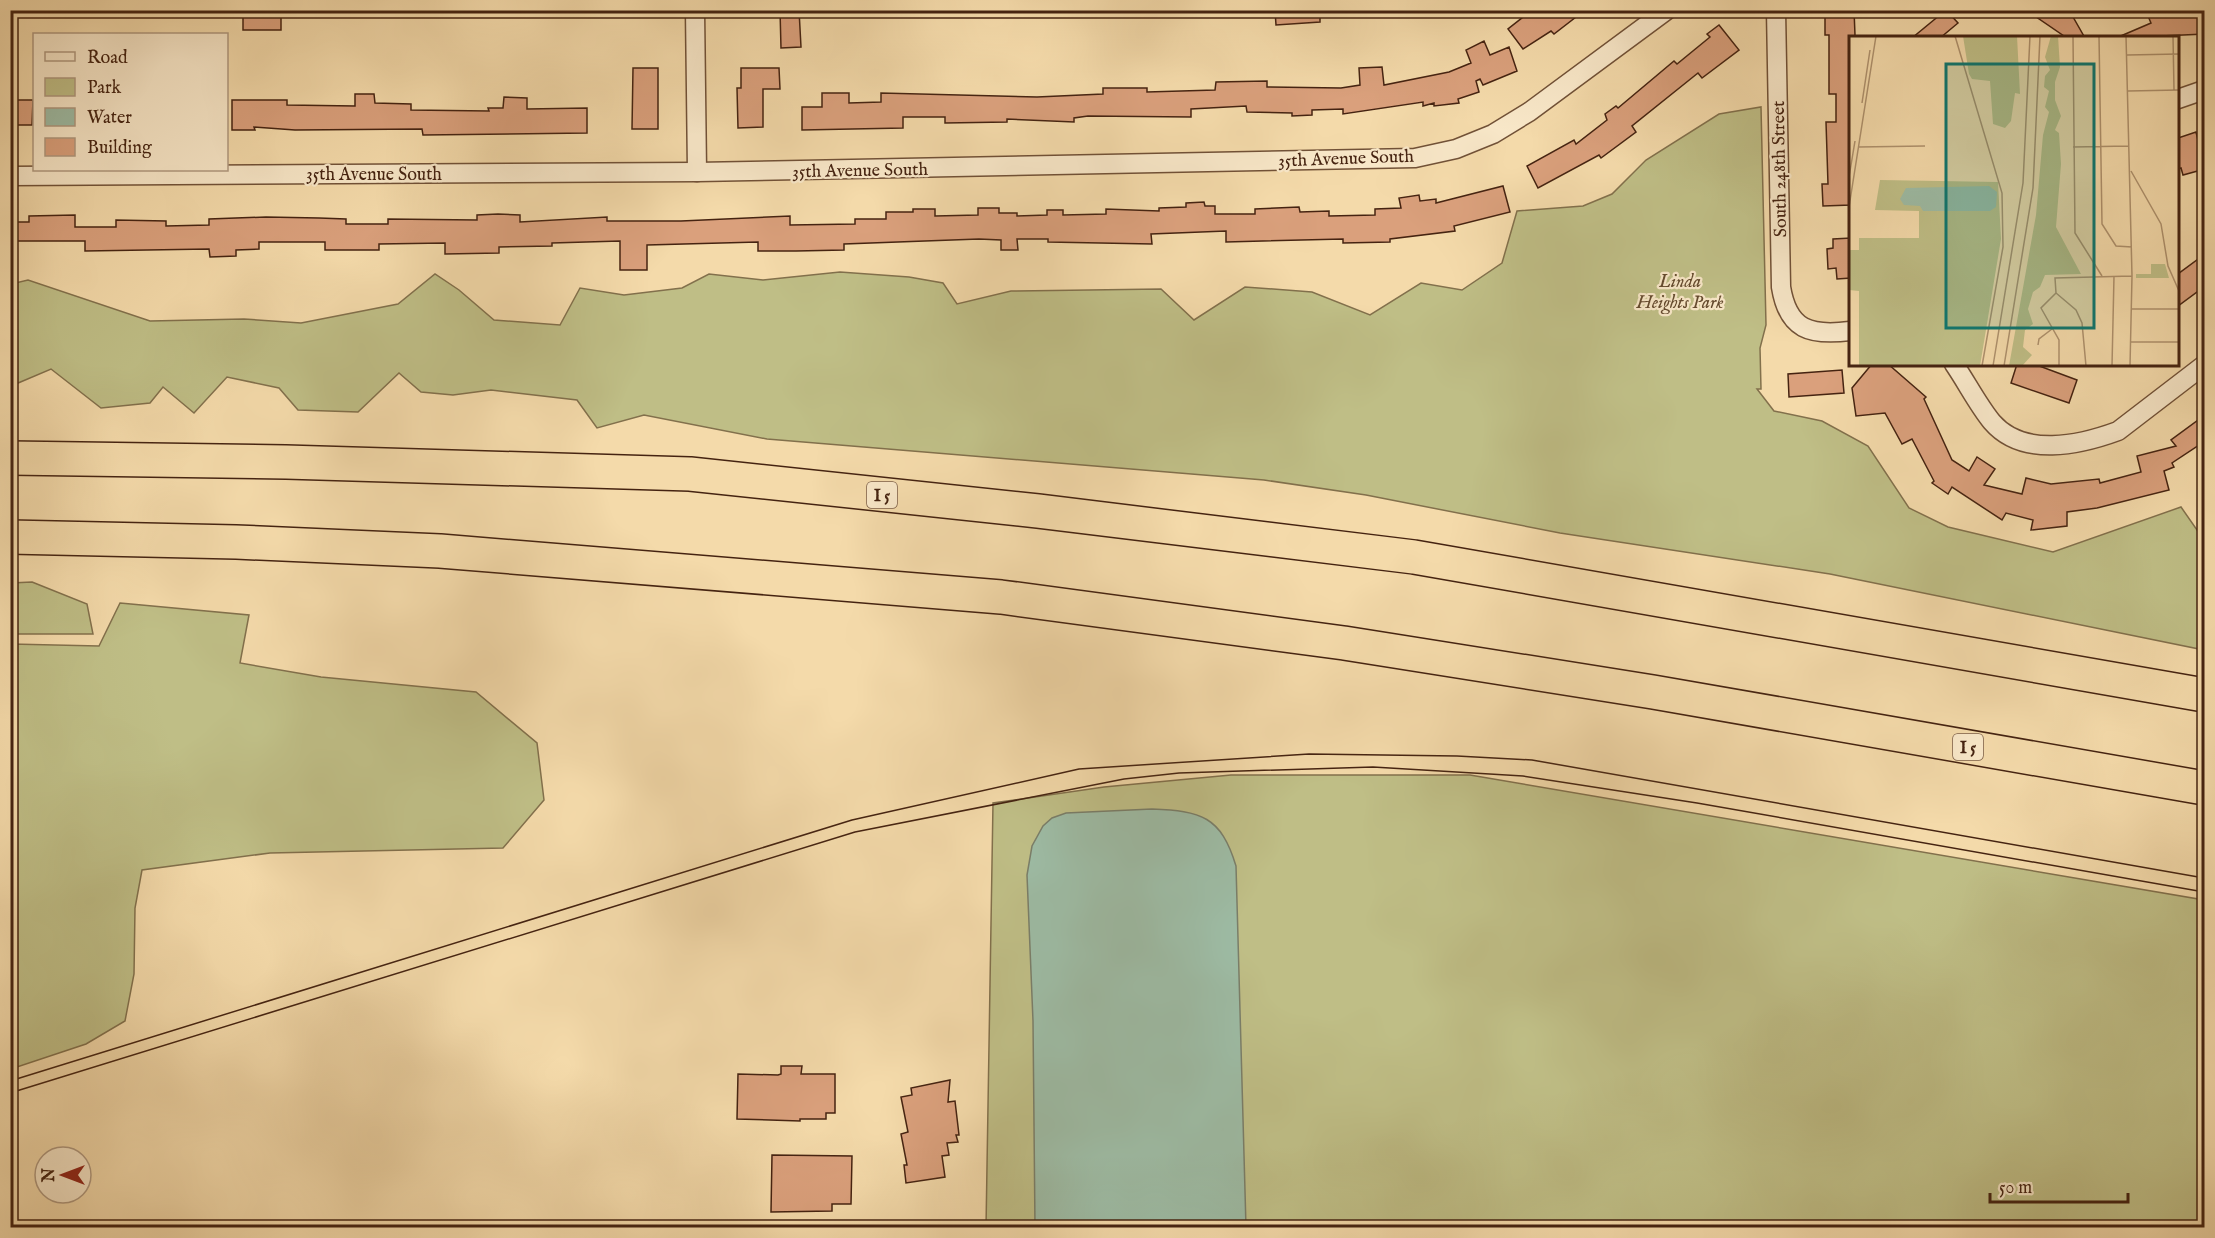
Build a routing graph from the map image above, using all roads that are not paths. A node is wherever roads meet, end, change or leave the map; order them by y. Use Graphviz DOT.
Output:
graph roads {
  1 [pos="695,10"];
  2 [pos="1667,10"];
  3 [pos="1776,10"];
  4 [pos="2205,90"];
  5 [pos="2179,99"];
  6 [pos="697,172"];
  7 [pos="10,176"];
  8 [pos="1849,331"];
  9 [pos="2205,365"];
  10 [pos="1955,366"];
  11 [pos="10,458"];
  12 [pos="10,537"];
  13 [pos="2205,695"];
  14 [pos="2205,788"];
  1 -- 6 [label="street"];
  2 -- 6 [label="street, 35th Avenue South"];
  3 -- 8 [label="street, South 248th Street"];
  4 -- 5 [label="street"];
  6 -- 7 [label="street, 35th Avenue South"];
  9 -- 10 [label="street"];
  11 -- 13 [label="highway, I 5"];
  12 -- 14 [label="highway, I 5"];
}
